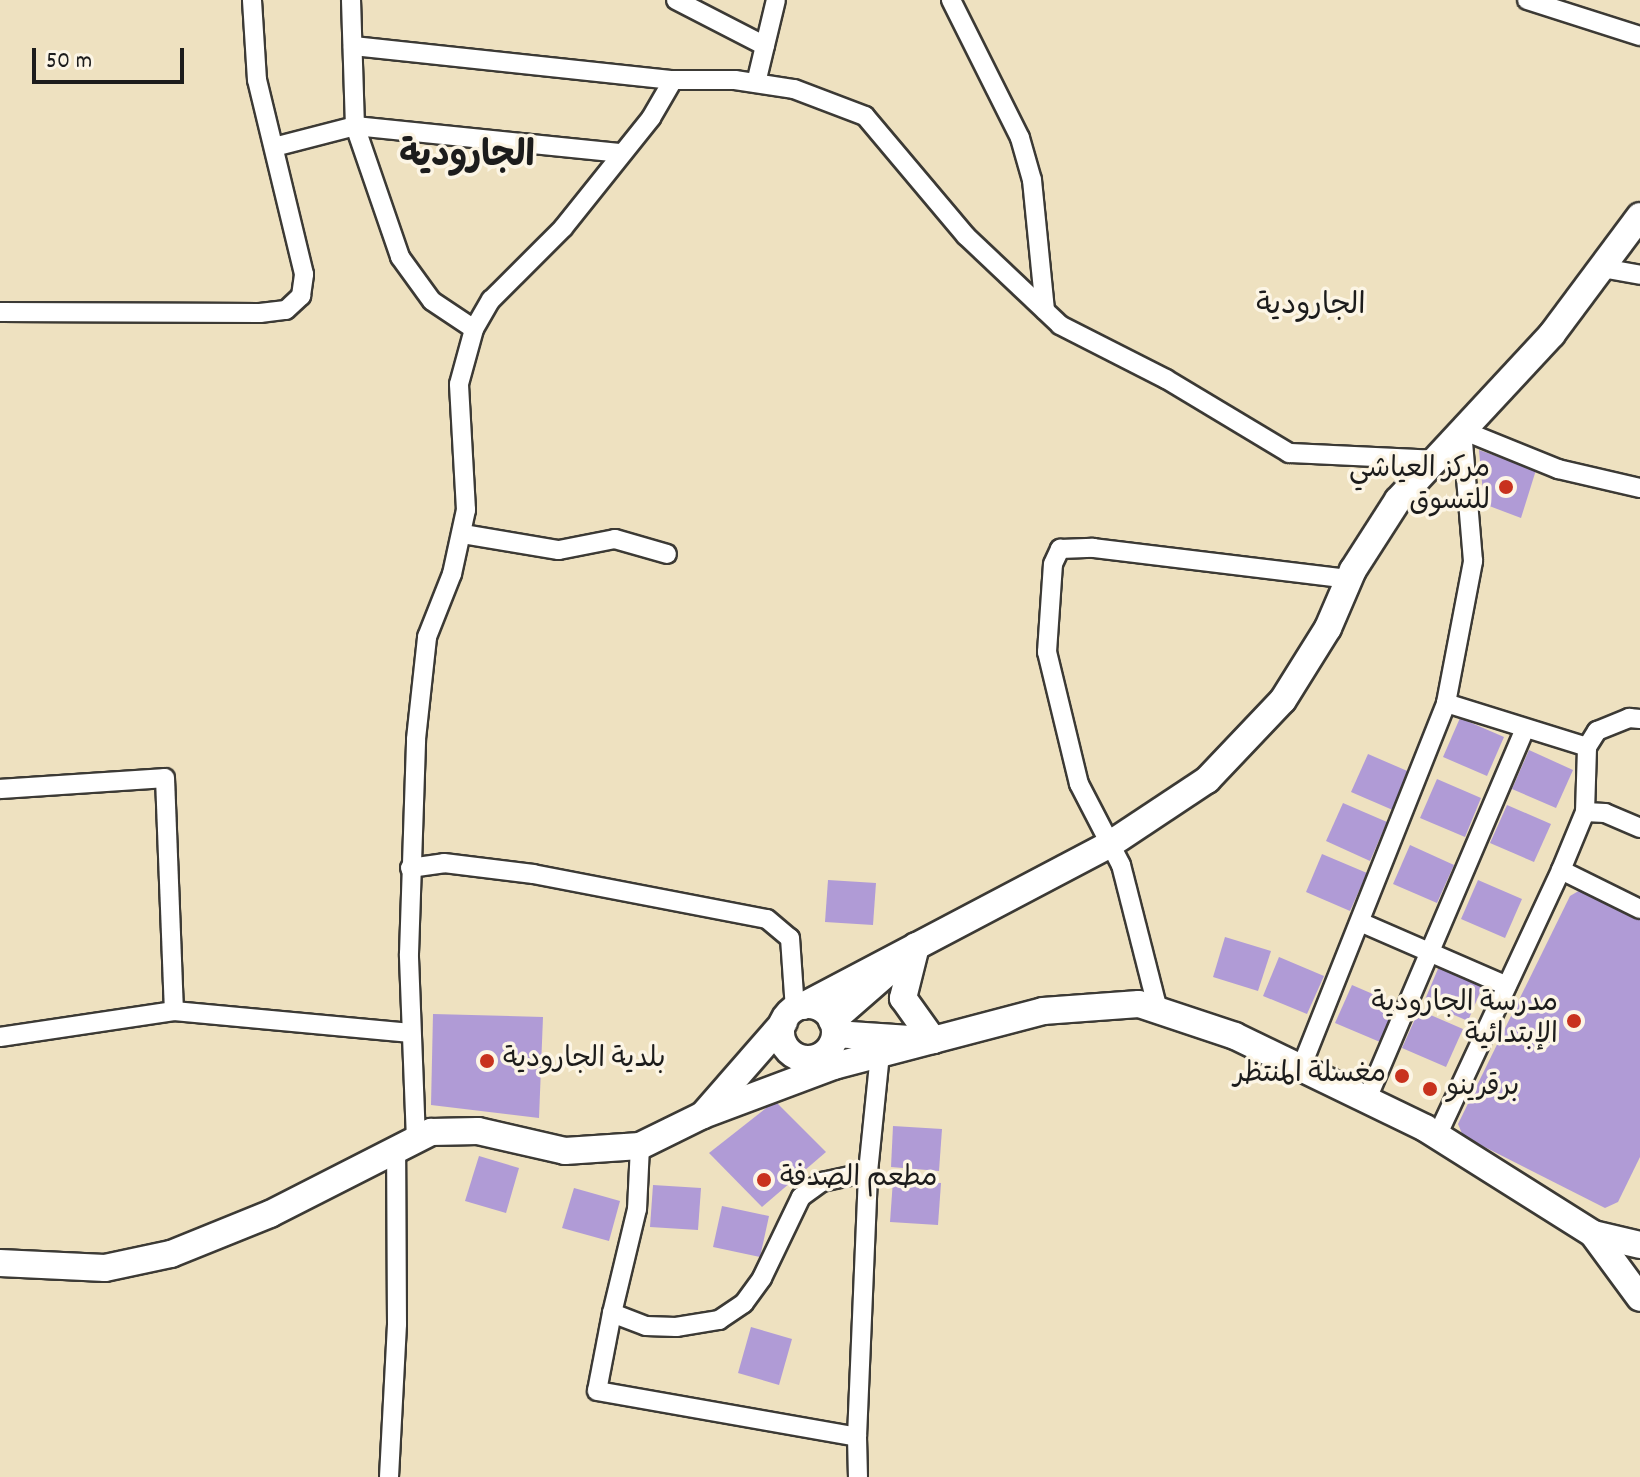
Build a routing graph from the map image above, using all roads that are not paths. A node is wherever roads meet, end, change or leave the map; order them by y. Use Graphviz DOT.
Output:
graph roads {
  1 [pos="252,0"];
  2 [pos="351,0"];
  3 [pos="676,0"];
  4 [pos="776,0"];
  5 [pos="951,0"];
  6 [pos="1527,0"];
  7 [pos="1640,36"];
  8 [pos="353,46"];
  9 [pos="765,46"];
  10 [pos="673,80"];
  11 [pos="756,83"];
  12 [pos="355,126"];
  13 [pos="274,147"];
  14 [pos="622,153"];
  15 [pos="1640,216"];
  16 [pos="1602,268"];
  17 [pos="1640,275"];
  18 [pos="1045,310"];
  19 [pos="0,312"];
  20 [pos="474,329"];
  21 [pos="1462,430"];
  22 [pos="1435,460"];
  23 [pos="1640,488"];
  24 [pos="463,534"];
  25 [pos="667,554"];
  26 [pos="1349,579"];
  27 [pos="1446,703"];
  28 [pos="1640,719"];
  29 [pos="1525,729"];
  30 [pos="1587,747"];
  31 [pos="0,789"];
  32 [pos="1585,812"];
  33 [pos="1640,828"];
  34 [pos="1109,845"];
  35 [pos="410,868"];
  36 [pos="1561,870"];
  37 [pos="1640,909"];
  38 [pos="1360,922"];
  39 [pos="916,946"];
  40 [pos="1431,951"];
  41 [pos="1507,986"];
  42 [pos="1158,1010"];
  43 [pos="174,1011"];
  44 [pos="794,1012"];
  45 [pos="834,1028"];
  46 [pos="411,1033"];
  47 [pos="0,1037"];
  48 [pos="933,1040"];
  49 [pos="880,1054"];
  50 [pos="798,1057"];
  51 [pos="1301,1068"];
  52 [pos="780,1087"];
  53 [pos="1367,1099"];
  54 [pos="703,1115"];
  55 [pos="1437,1136"];
  56 [pos="406,1146"];
  57 [pos="640,1146"];
  58 [pos="868,1172"];
  59 [pos="1593,1234"];
  60 [pos="1640,1245"];
  61 [pos="0,1263"];
  62 [pos="1640,1298"];
  63 [pos="612,1313"];
  64 [pos="857,1437"];
  65 [pos="389,1477"];
  66 [pos="858,1477"];
  1 -- 13 [label="street"];
  2 -- 8 [label="street"];
  3 -- 9 [label="street"];
  4 -- 9 [label="street"];
  5 -- 18 [label="street"];
  6 -- 7 [label="street"];
  8 -- 10 [label="street"];
  8 -- 12 [label="street"];
  9 -- 11 [label="street"];
  10 -- 11 [label="street"];
  10 -- 14 [label="street"];
  11 -- 18 [label="street"];
  12 -- 13 [label="street"];
  12 -- 14 [label="street"];
  12 -- 20 [label="street"];
  13 -- 19 [label="street"];
  14 -- 20 [label="street"];
  15 -- 16 [label="main road"];
  16 -- 17 [label="street"];
  16 -- 21 [label="main road"];
  18 -- 22 [label="street"];
  20 -- 24 [label="street"];
  21 -- 22 [label="main road"];
  21 -- 23 [label="street"];
  21 -- 27 [label="street"];
  22 -- 26 [label="main road"];
  24 -- 25 [label="street"];
  24 -- 35 [label="street"];
  26 -- 34 [label="main road"];
  26 -- 34 [label="street"];
  27 -- 29 [label="street"];
  27 -- 38 [label="street"];
  28 -- 30 [label="street"];
  29 -- 30 [label="street"];
  29 -- 40 [label="street"];
  30 -- 32 [label="street"];
  31 -- 43 [label="street"];
  32 -- 33 [label="street"];
  32 -- 36 [label="street"];
  34 -- 39 [label="main road"];
  34 -- 42 [label="street"];
  35 -- 44 [label="street"];
  35 -- 46 [label="street"];
  36 -- 37 [label="street"];
  36 -- 41 [label="street"];
  38 -- 40 [label="street"];
  38 -- 51 [label="street"];
  39 -- 44 [label="main road"];
  39 -- 45 [label="main road"];
  39 -- 48 [label="main road"];
  40 -- 41 [label="street"];
  40 -- 53 [label="street"];
  41 -- 55 [label="street"];
  42 -- 48 [label="main road"];
  42 -- 51 [label="main road"];
  43 -- 46 [label="street"];
  43 -- 47 [label="street"];
  44 -- 45 [label="main road"];
  44 -- 50 [label="main road"];
  44 -- 54 [label="main road"];
  45 -- 48 [label="main road"];
  45 -- 50 [label="main road"];
  46 -- 56 [label="street"];
  48 -- 49 [label="main road"];
  49 -- 52 [label="main road"];
  49 -- 58 [label="street"];
  50 -- 52 [label="main road"];
  51 -- 53 [label="main road"];
  52 -- 54 [label="main road"];
  53 -- 55 [label="main road"];
  54 -- 57 [label="main road"];
  55 -- 59 [label="main road"];
  56 -- 57 [label="main road"];
  56 -- 61 [label="main road"];
  56 -- 65 [label="street"];
  57 -- 63 [label="street"];
  58 -- 63 [label="street"];
  58 -- 64 [label="street"];
  59 -- 60 [label="main road"];
  59 -- 62 [label="main road"];
  63 -- 64 [label="street"];
  64 -- 66 [label="street"];
}
